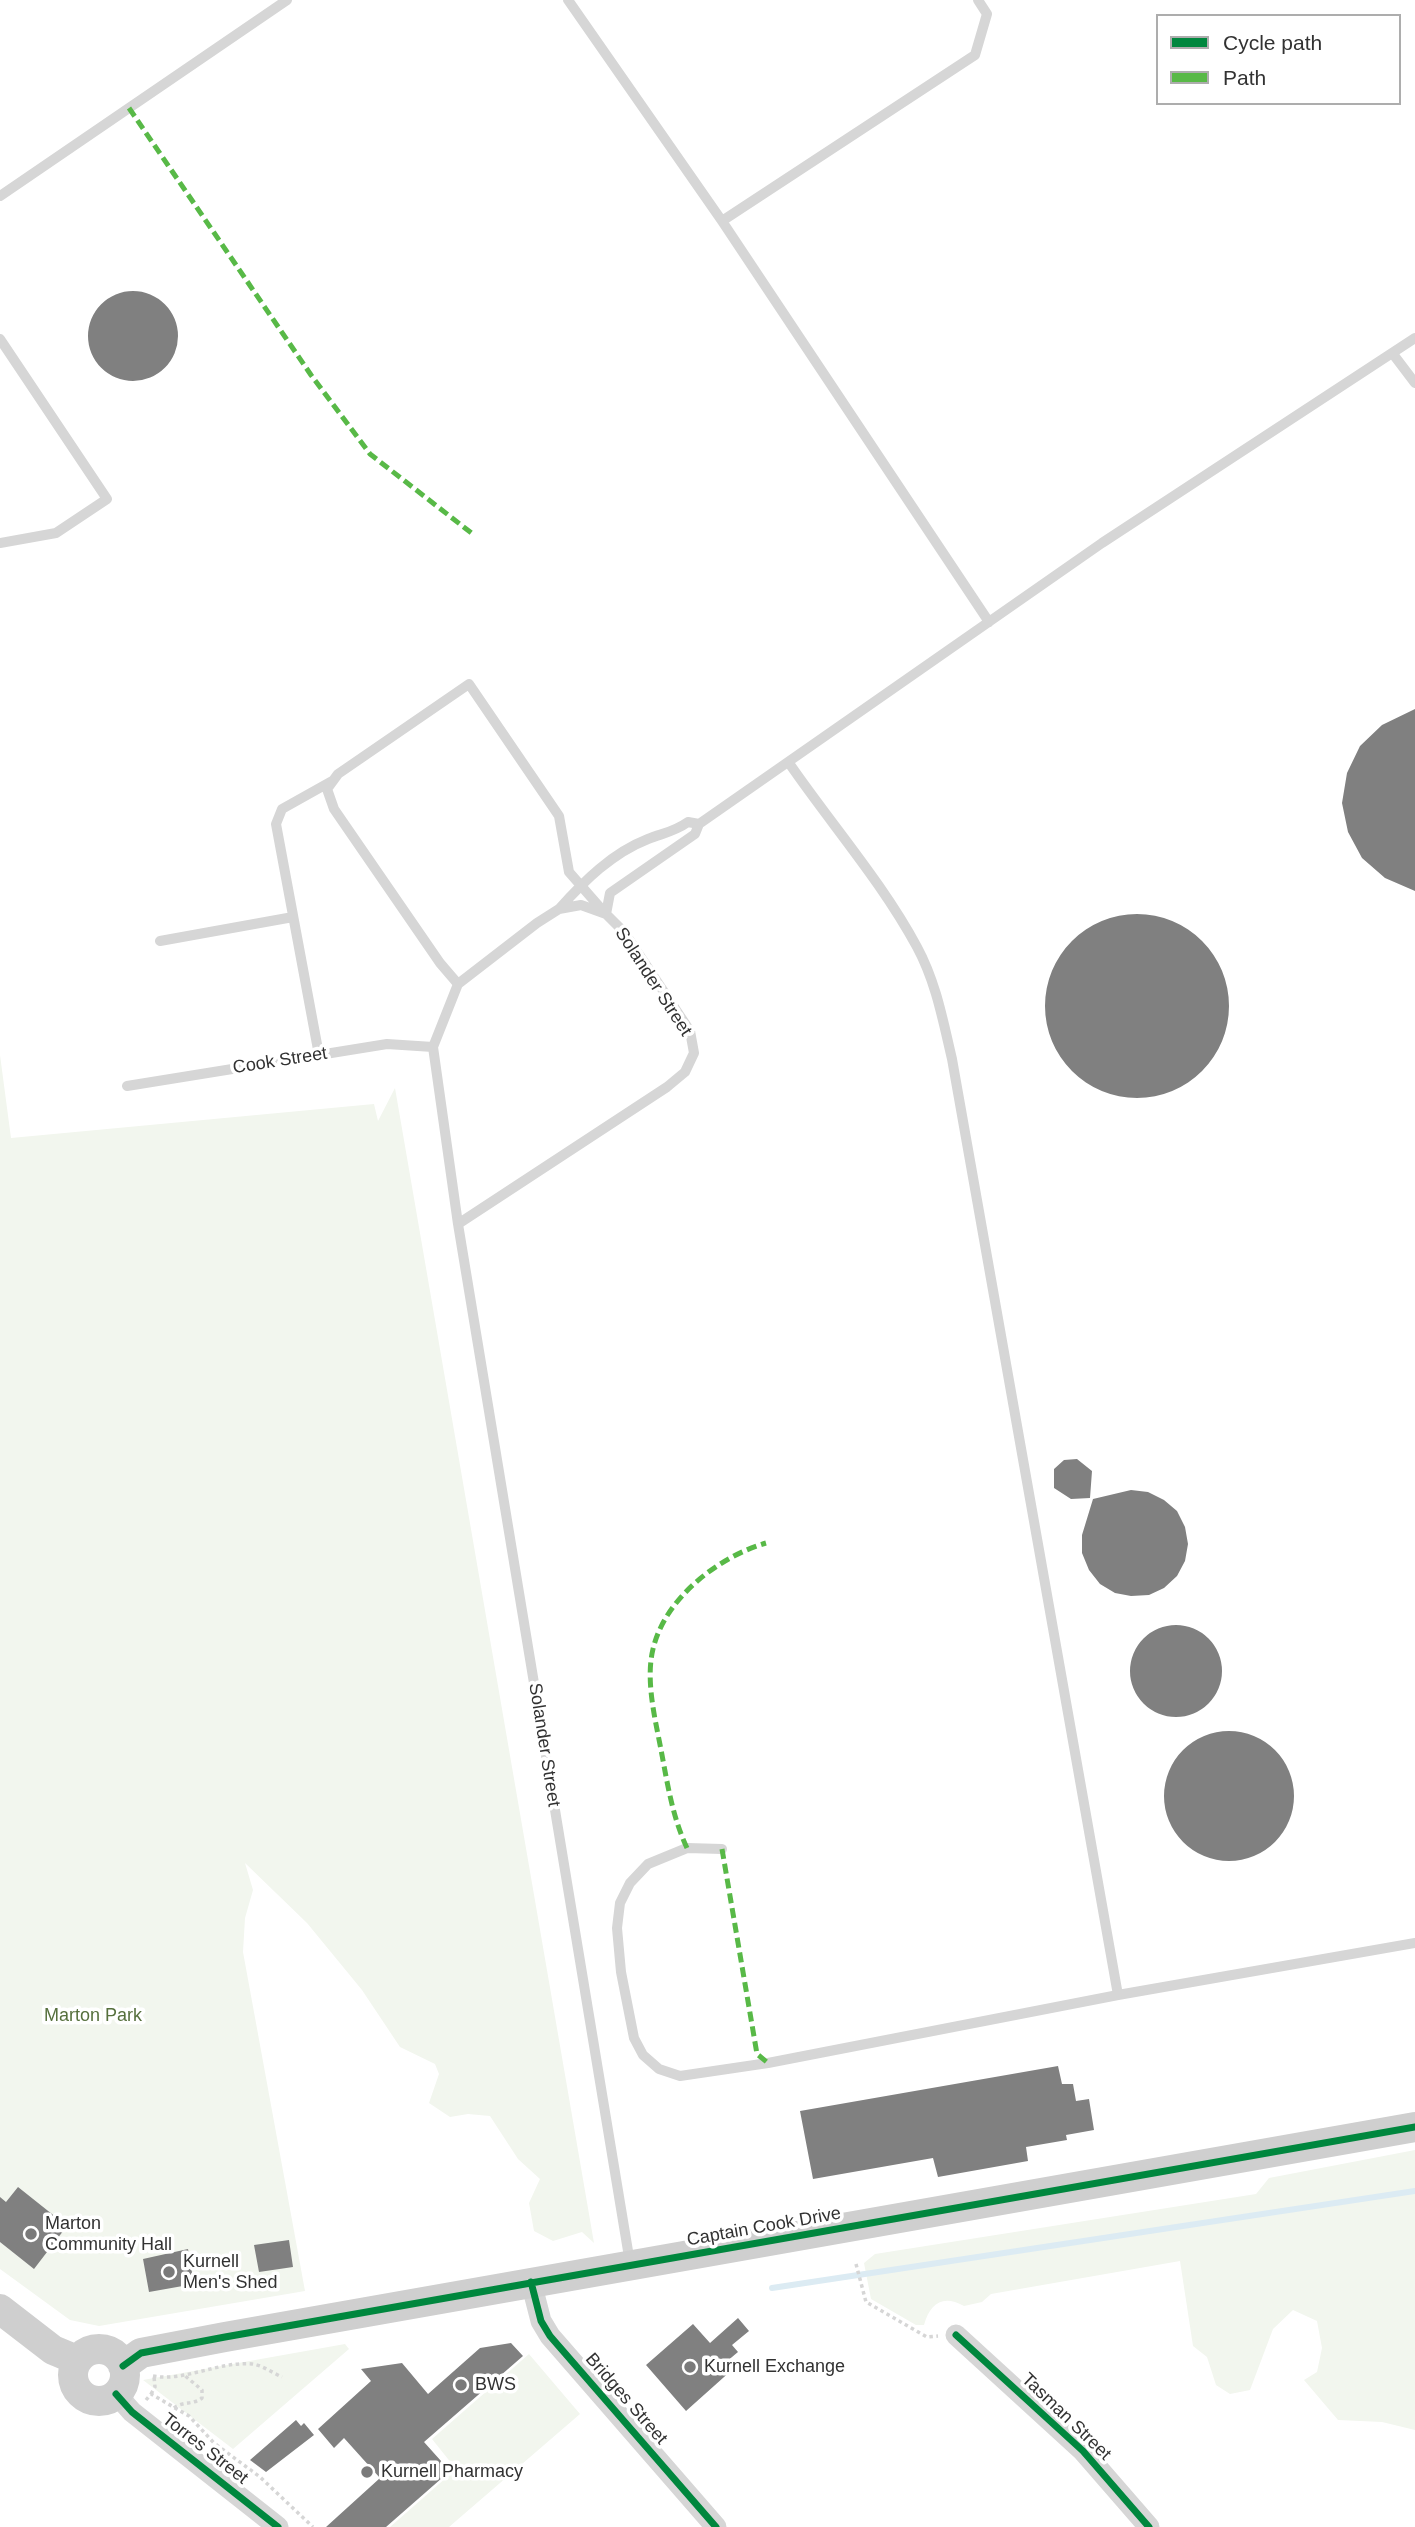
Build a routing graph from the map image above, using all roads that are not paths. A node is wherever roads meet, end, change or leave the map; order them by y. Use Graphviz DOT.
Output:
graph roads {
  1 [pos="287,0"];
  2 [pos="568,0"];
  3 [pos="978,0"];
  4 [pos="0,196"];
  5 [pos="722,221"];
  6 [pos="1415,338"];
  7 [pos="0,339"];
  8 [pos="1393,354"];
  9 [pos="1415,383"];
  10 [pos="0,543"];
  11 [pos="989,622"];
  12 [pos="789,763"];
  13 [pos="333,781"];
  14 [pos="699,824"];
  15 [pos="580,884"];
  16 [pos="559,909"];
  17 [pos="606,914"];
  18 [pos="293,917"];
  19 [pos="160,941"];
  20 [pos="458,984"];
  21 [pos="433,1047"];
  22 [pos="319,1055"];
  23 [pos="127,1086"];
  24 [pos="458,1224"];
  25 [pos="722,1849"];
  26 [pos="1415,1943"];
  27 [pos="1118,1995"];
  28 [pos="1415,2127"];
  29 [pos="631,2266"];
  30 [pos="531,2282"];
  31 [pos="0,2309"];
  32 [pos="956,2335"];
  33 [pos="77,2360"];
  34 [pos="139,2365"];
  35 [pos="124,2403"];
  36 [pos="278,2527"];
  37 [pos="716,2527"];
  38 [pos="1149,2527"];
  1 -- 4 [label="lane"];
  2 -- 5 [label="lane"];
  3 -- 5 [label="lane"];
  5 -- 11 [label="lane"];
  6 -- 8 [label="lane"];
  7 -- 10 [label="lane"];
  8 -- 9 [label="lane"];
  8 -- 11 [label="lane"];
  11 -- 12 [label="lane"];
  12 -- 14 [label="lane"];
  12 -- 27 [label="lane"];
  13 -- 15 [label="lane"];
  13 -- 18 [label="lane"];
  13 -- 20 [label="lane"];
  14 -- 15 [label="lane"];
  14 -- 17 [label="lane"];
  15 -- 16 [label="lane"];
  15 -- 17 [label="lane"];
  16 -- 17 [label="lane, Solander Street"];
  16 -- 20 [label="lane"];
  17 -- 24 [label="lane, Solander Street"];
  18 -- 19 [label="lane"];
  18 -- 22 [label="lane"];
  20 -- 21 [label="lane, Solander Street"];
  21 -- 22 [label="lane, Cook Street"];
  21 -- 24 [label="lane, Solander Street"];
  22 -- 23 [label="lane, Cook Street"];
  24 -- 29 [label="lane, Solander Street"];
  25 -- 27 [label="lane"];
  26 -- 27 [label="lane"];
  28 -- 29 [label="main road, Captain Cook Drive"];
  29 -- 30 [label="main road, Captain Cook Drive"];
  30 -- 34 [label="main road, Captain Cook Drive"];
  30 -- 37 [label="street, Bridges Street"];
  31 -- 33 [label="main road"];
  32 -- 38 [label="street, Tasman Street"];
  33 -- 34 [label="main road"];
  33 -- 35 [label="main road"];
  34 -- 35 [label="main road"];
  35 -- 36 [label="street, Torres Street"];
}
